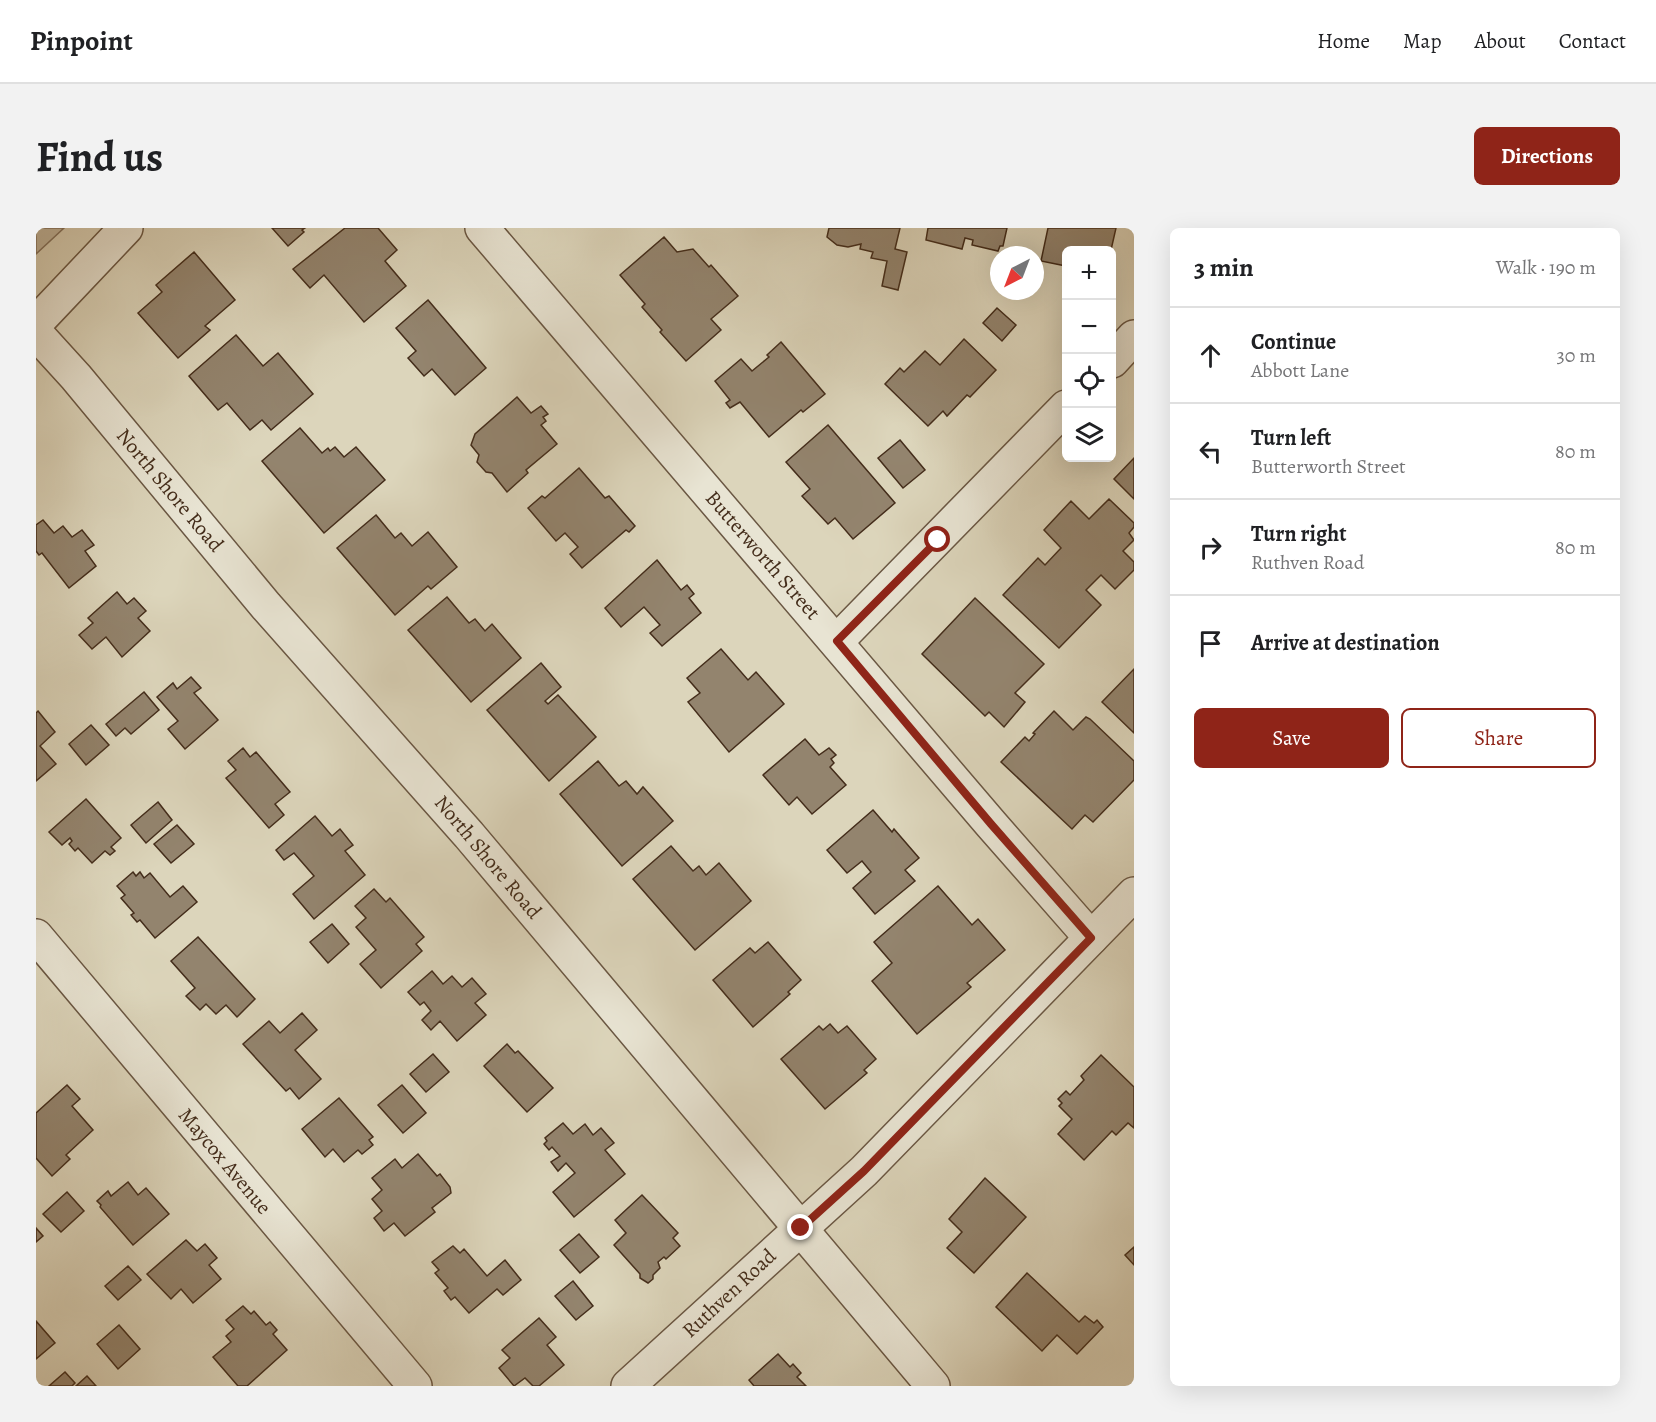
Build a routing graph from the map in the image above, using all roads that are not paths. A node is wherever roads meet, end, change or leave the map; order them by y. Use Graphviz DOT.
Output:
graph roads {
  1 [pos="126,228"];
  2 [pos="482,228"];
  3 [pos="36,323"];
  4 [pos="36,333"];
  5 [pos="1134,337"];
  6 [pos="1116,357"];
  7 [pos="1065,408"];
  8 [pos="837,641"];
  9 [pos="1134,894"];
  10 [pos="36,936"];
  11 [pos="1091,938"];
  12 [pos="801,1228"];
  13 [pos="415,1386"];
  14 [pos="628,1386"];
  15 [pos="933,1386"];
  1 -- 3 [label="street"];
  2 -- 8 [label="street, Butterworth Street"];
  4 -- 12 [label="street, North Shore Road"];
  5 -- 6 [label="street"];
  7 -- 8 [label="street"];
  8 -- 11 [label="street, Butterworth Street"];
  9 -- 11 [label="street, Ruthven Road"];
  10 -- 13 [label="street, Maycox Avenue"];
  11 -- 12 [label="street, Ruthven Road"];
  12 -- 14 [label="street, Ruthven Road"];
  12 -- 15 [label="street, North Shore Road"];
}
